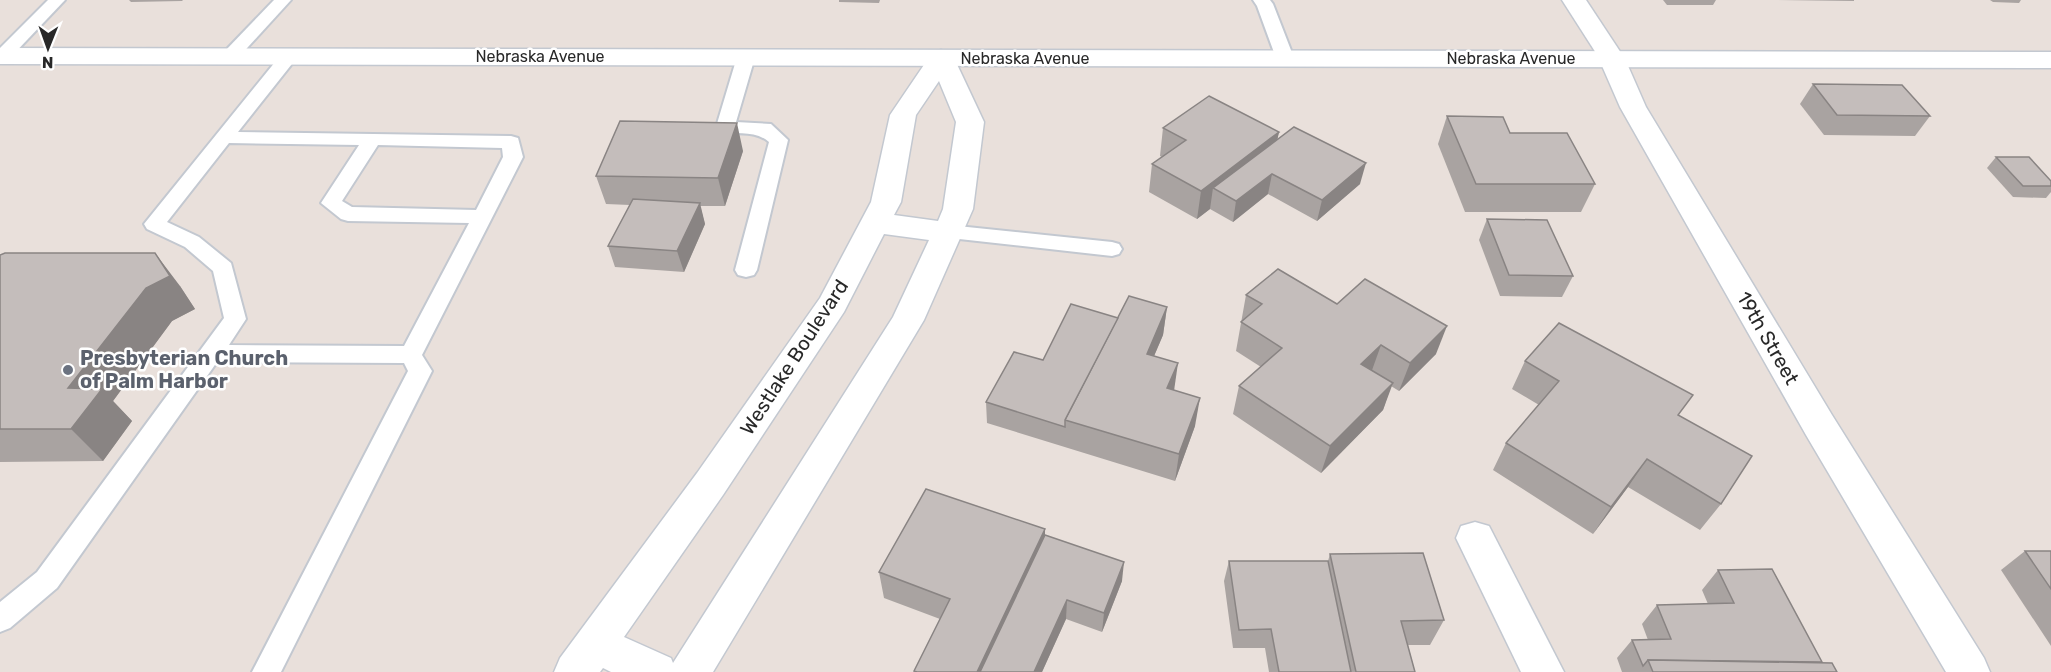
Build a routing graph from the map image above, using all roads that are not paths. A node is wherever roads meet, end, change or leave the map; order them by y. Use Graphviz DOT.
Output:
graph roads {
  1 [pos="57,0"];
  2 [pos="283,0"];
  3 [pos="1574,0"];
  4 [pos="1263,1"];
  5 [pos="231,55"];
  6 [pos="290,55"];
  7 [pos="1,56"];
  8 [pos="746,57"];
  9 [pos="941,57"];
  10 [pos="1285,58"];
  11 [pos="1612,59"];
  12 [pos="2051,60"];
  13 [pos="702,126"];
  14 [pos="725,127"];
  15 [pos="224,137"];
  16 [pos="372,140"];
  17 [pos="483,217"];
  18 [pos="875,223"];
  19 [pos="948,232"];
  20 [pos="1112,249"];
  21 [pos="746,270"];
  22 [pos="210,353"];
  23 [pos="411,355"];
  24 [pos="1475,538"];
  25 [pos="0,619"];
  26 [pos="585,658"];
  27 [pos="266,672"];
  28 [pos="656,672"];
  29 [pos="690,672"];
  30 [pos="1544,672"];
  31 [pos="1969,672"];
  1 -- 7 [label="lane"];
  2 -- 5 [label="lane"];
  3 -- 11 [label="street, 19th Street"];
  4 -- 10 [label="lane"];
  5 -- 6 [label="street, Nebraska Avenue"];
  5 -- 7 [label="street, Nebraska Avenue"];
  6 -- 8 [label="street, Nebraska Avenue"];
  6 -- 15 [label="lane"];
  8 -- 9 [label="street, Nebraska Avenue"];
  8 -- 14 [label="lane"];
  9 -- 10 [label="street, Nebraska Avenue"];
  9 -- 18 [label="street, Westlake Boulevard"];
  9 -- 19 [label="street"];
  10 -- 11 [label="street, Nebraska Avenue"];
  11 -- 12 [label="street, Nebraska Avenue"];
  11 -- 31 [label="street, 19th Street"];
  13 -- 14 [label="lane"];
  14 -- 21 [label="lane"];
  15 -- 16 [label="lane"];
  15 -- 22 [label="lane"];
  16 -- 17 [label="lane"];
  16 -- 17 [label="lane"];
  17 -- 23 [label="lane"];
  18 -- 19 [label="street"];
  18 -- 26 [label="street, Westlake Boulevard"];
  19 -- 20 [label="lane"];
  19 -- 29 [label="street"];
  22 -- 23 [label="lane"];
  22 -- 25 [label="lane"];
  23 -- 27 [label="lane"];
  24 -- 30 [label="street"];
  26 -- 28 [label="street"];
}
